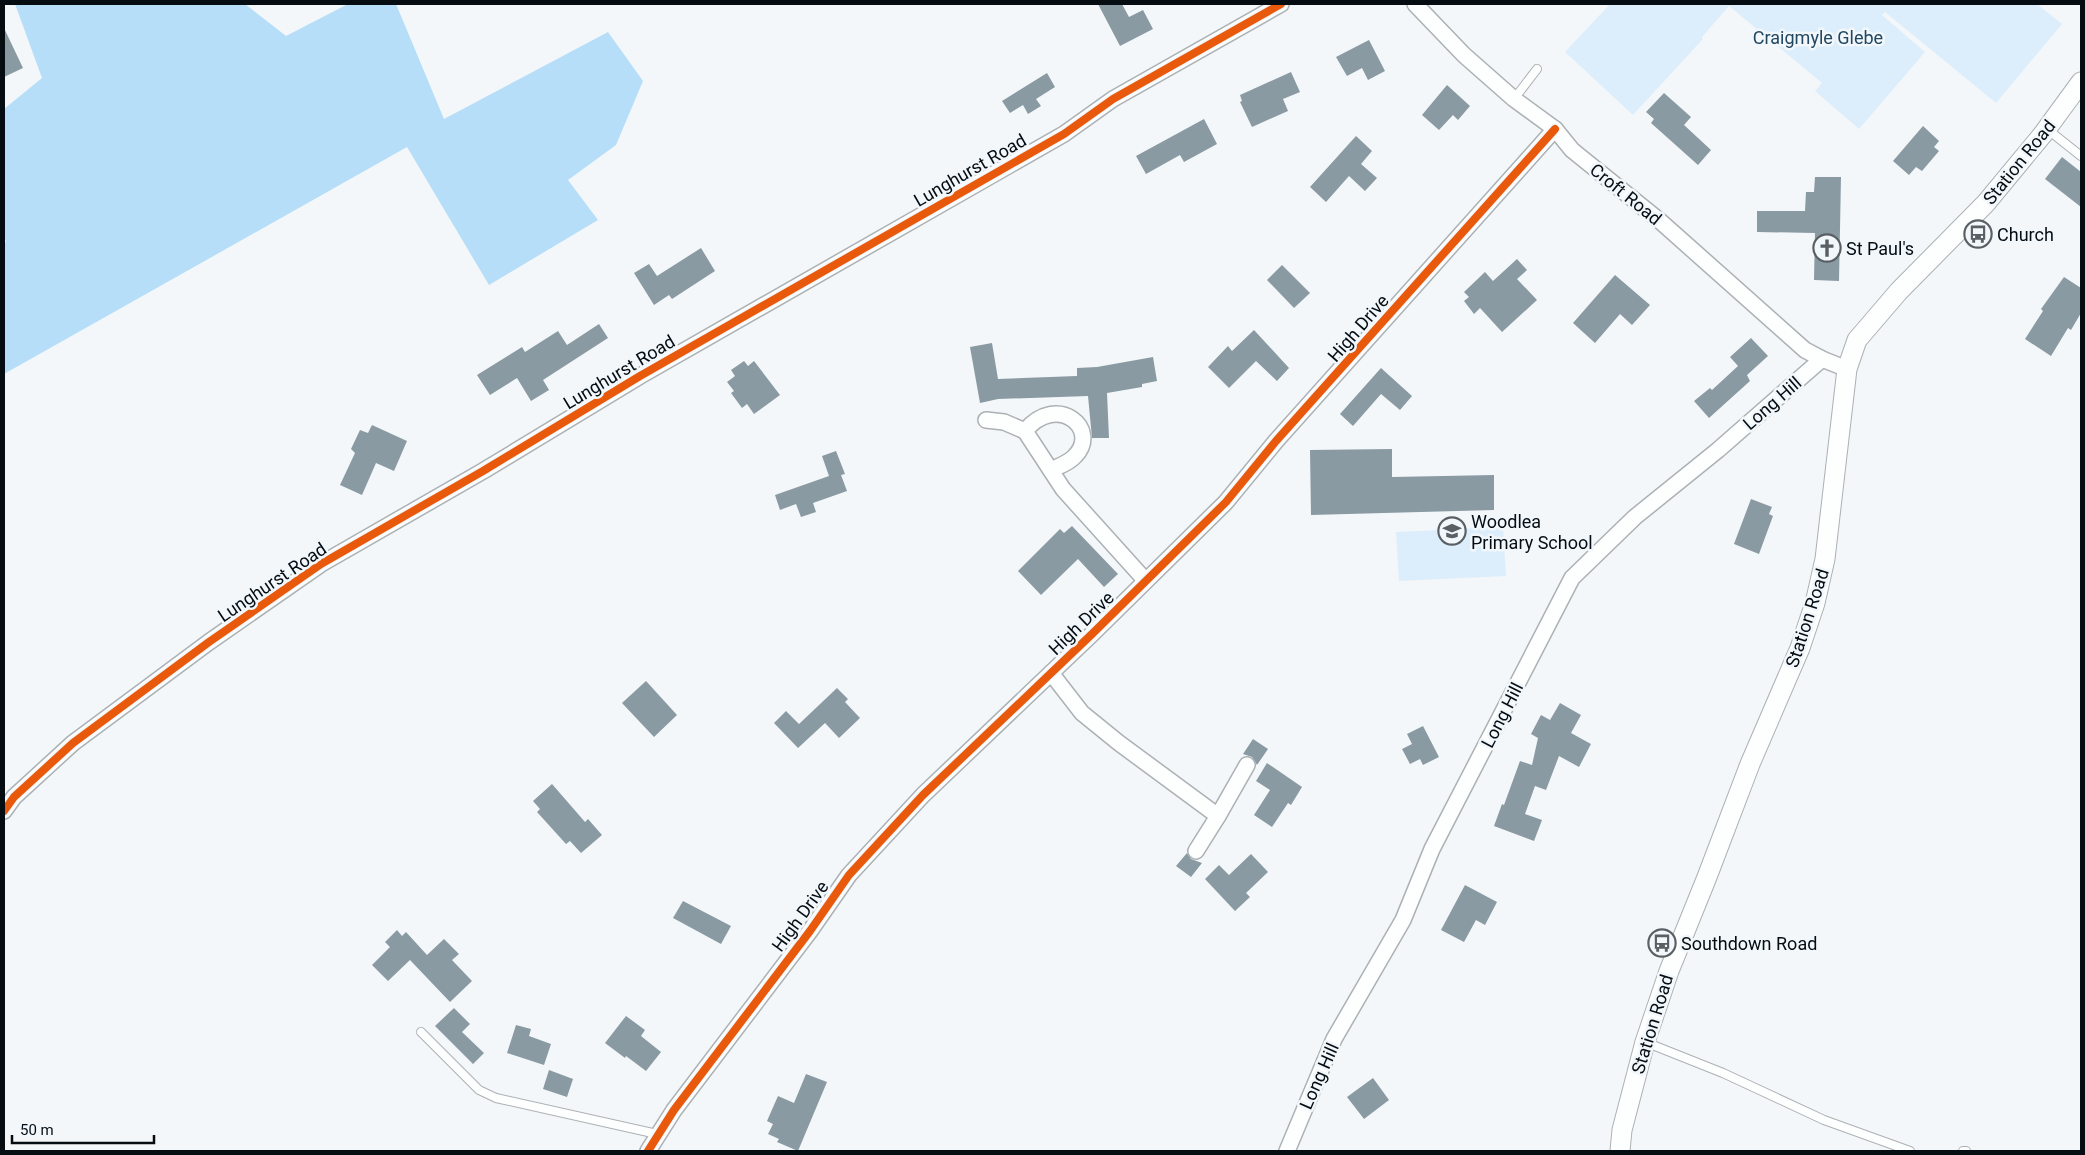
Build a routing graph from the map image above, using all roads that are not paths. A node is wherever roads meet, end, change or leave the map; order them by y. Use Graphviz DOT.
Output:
graph roads {
  1 [pos="1281,4"];
  2 [pos="1416,4"];
  3 [pos="1537,69"];
  4 [pos="2081,82"];
  5 [pos="1514,99"];
  6 [pos="1555,129"];
  7 [pos="2046,129"];
  8 [pos="2081,156"];
  9 [pos="1822,359"];
  10 [pos="1847,369"];
  11 [pos="986,420"];
  12 [pos="1025,430"];
  13 [pos="1051,470"];
  14 [pos="1145,580"];
  15 [pos="1051,673"];
  16 [pos="1247,765"];
  17 [pos="4,811"];
  18 [pos="1218,816"];
  19 [pos="1196,851"];
  20 [pos="421,1032"];
  21 [pos="1645,1042"];
  22 [pos="657,1134"];
  23 [pos="648,1151"];
  24 [pos="1287,1151"];
  25 [pos="1620,1151"];
  26 [pos="1910,1151"];
  1 -- 17 [label="street, Lunghurst Road"];
  2 -- 5 [label="street, Croft Road"];
  3 -- 5 [label="lane"];
  4 -- 7 [label="street, Station Road"];
  5 -- 6 [label="street, Croft Road"];
  6 -- 9 [label="street, Croft Road"];
  6 -- 14 [label="street, High Drive"];
  7 -- 8 [label="lane"];
  7 -- 10 [label="street, Station Road"];
  9 -- 10 [label="street, Croft Road"];
  9 -- 24 [label="street, Long Hill"];
  10 -- 21 [label="street, Station Road"];
  11 -- 12 [label="street"];
  12 -- 13 [label="street"];
  12 -- 13 [label="street"];
  13 -- 14 [label="street"];
  14 -- 15 [label="street, High Drive"];
  15 -- 18 [label="street"];
  15 -- 22 [label="street, High Drive"];
  16 -- 18 [label="street"];
  18 -- 19 [label="street"];
  20 -- 22 [label="lane"];
  21 -- 25 [label="street, Station Road"];
  21 -- 26 [label="lane"];
  22 -- 23 [label="street, High Drive"];
}
